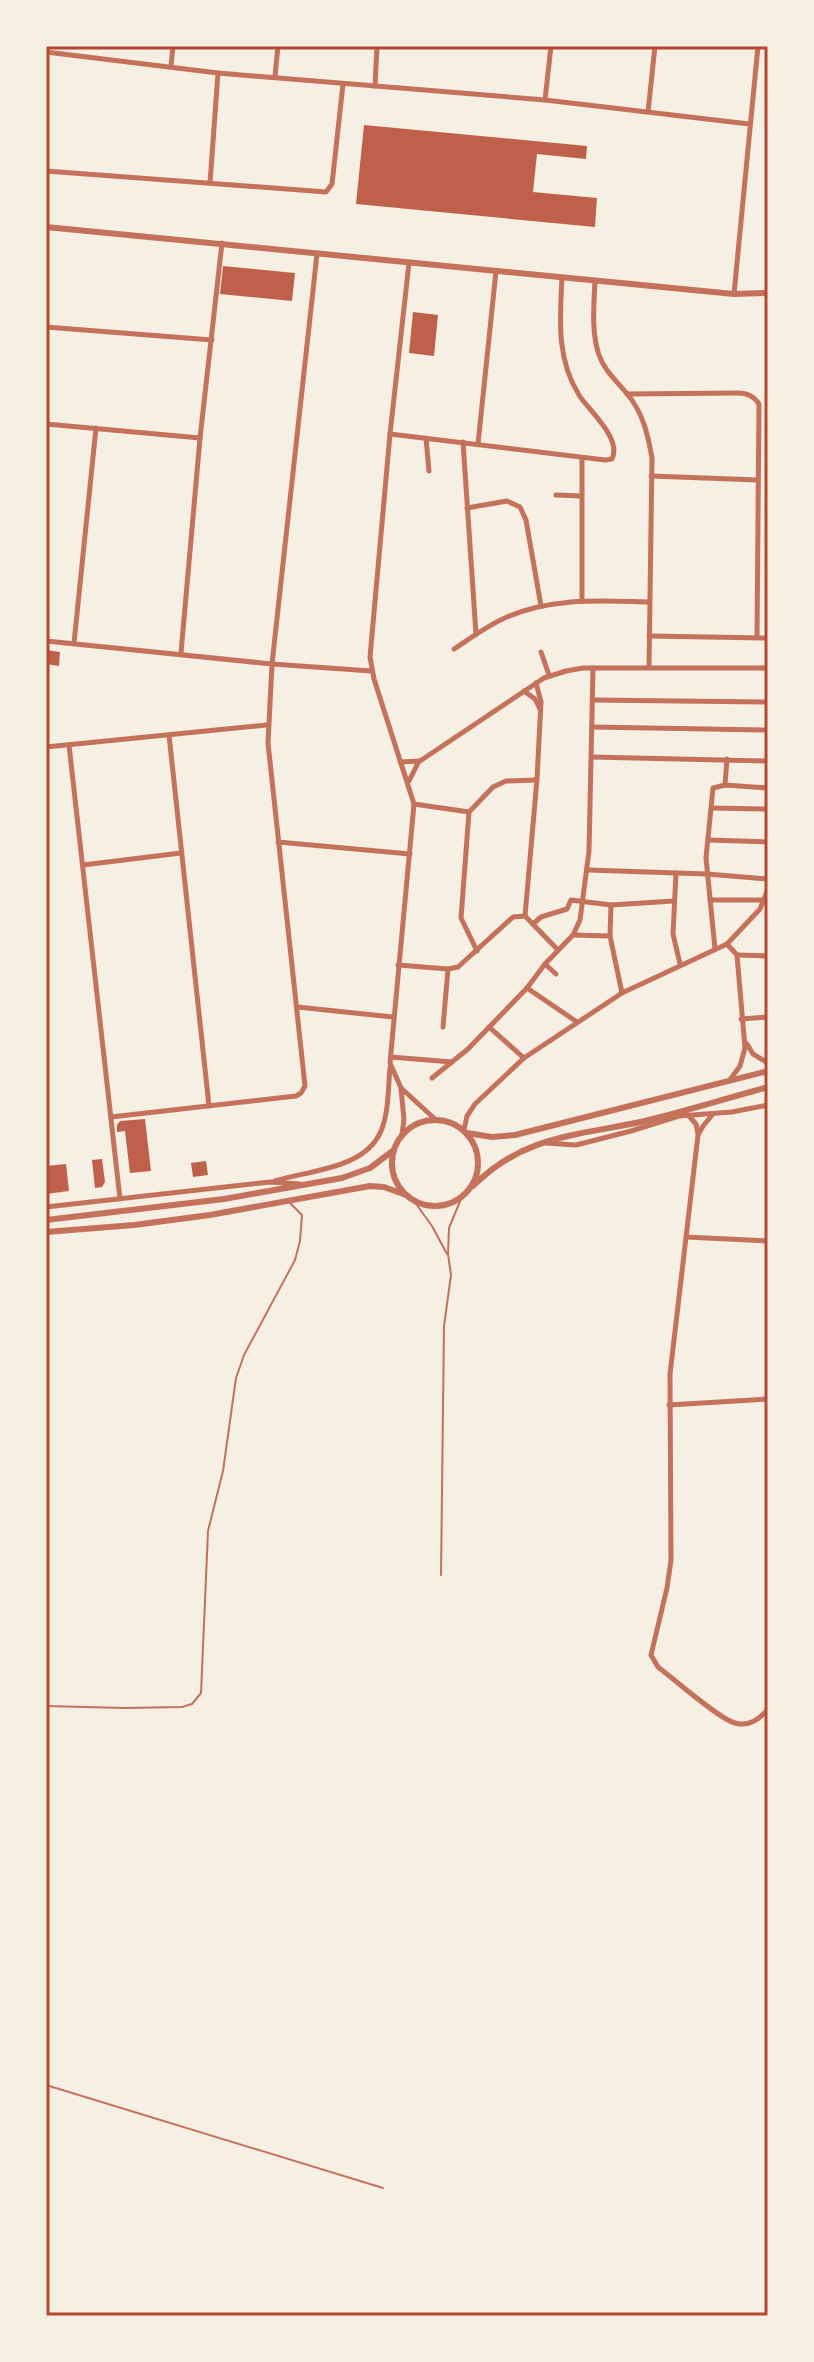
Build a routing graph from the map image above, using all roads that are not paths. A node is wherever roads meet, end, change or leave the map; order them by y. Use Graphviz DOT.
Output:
graph roads {
  1 [pos="173,46"];
  2 [pos="278,46"];
  3 [pos="377,46"];
  4 [pos="551,46"];
  5 [pos="655,46"];
  6 [pos="758,46"];
  7 [pos="46,52"];
  8 [pos="171,66"];
  9 [pos="218,73"];
  10 [pos="275,76"];
  11 [pos="343,84"];
  12 [pos="375,86"];
  13 [pos="545,100"];
  14 [pos="648,112"];
  15 [pos="749,124"];
  16 [pos="46,171"];
  17 [pos="210,183"];
  18 [pos="46,227"];
  19 [pos="222,243"];
  20 [pos="317,254"];
  21 [pos="409,263"];
  22 [pos="496,271"];
  23 [pos="562,277"];
  24 [pos="595,280"];
  25 [pos="768,293"];
  26 [pos="734,294"];
  27 [pos="46,327"];
  28 [pos="212,340"];
  29 [pos="627,394"];
  30 [pos="46,424"];
  31 [pos="96,428"];
  32 [pos="390,434"];
  33 [pos="200,438"];
  34 [pos="426,438"];
  35 [pos="463,442"];
  36 [pos="478,444"];
  37 [pos="582,458"];
  38 [pos="429,471"];
  39 [pos="651,476"];
  40 [pos="759,480"];
  41 [pos="556,495"];
  42 [pos="582,496"];
  43 [pos="467,508"];
  44 [pos="582,601"];
  45 [pos="758,601"];
  46 [pos="649,602"];
  47 [pos="768,602"];
  48 [pos="541,606"];
  49 [pos="476,634"];
  50 [pos="649,636"];
  51 [pos="757,637"];
  52 [pos="768,638"];
  53 [pos="46,641"];
  54 [pos="74,643"];
  55 [pos="454,649"];
  56 [pos="541,652"];
  57 [pos="181,653"];
  58 [pos="272,664"];
  59 [pos="593,668"];
  60 [pos="649,668"];
  61 [pos="768,668"];
  62 [pos="371,671"];
  63 [pos="549,675"];
  64 [pos="536,683"];
  65 [pos="524,691"];
  66 [pos="593,700"];
  67 [pos="768,702"];
  68 [pos="540,714"];
  69 [pos="267,725"];
  70 [pos="592,727"];
  71 [pos="768,730"];
  72 [pos="169,735"];
  73 [pos="69,745"];
  74 [pos="46,747"];
  75 [pos="592,757"];
  76 [pos="727,759"];
  77 [pos="420,761"];
  78 [pos="768,761"];
  79 [pos="400,762"];
  80 [pos="537,779"];
  81 [pos="408,783"];
  82 [pos="725,785"];
  83 [pos="768,788"];
  84 [pos="414,804"];
  85 [pos="712,808"];
  86 [pos="768,809"];
  87 [pos="469,812"];
  88 [pos="709,840"];
  89 [pos="278,842"];
  90 [pos="768,842"];
  91 [pos="181,853"];
  92 [pos="410,854"];
  93 [pos="83,865"];
  94 [pos="588,870"];
  95 [pos="676,873"];
  96 [pos="707,874"];
  97 [pos="768,879"];
  98 [pos="768,889"];
  99 [pos="710,900"];
  100 [pos="763,900"];
  101 [pos="674,901"];
  102 [pos="583,902"];
  103 [pos="611,905"];
  104 [pos="768,908"];
  105 [pos="760,909"];
  106 [pos="525,916"];
  107 [pos="533,924"];
  108 [pos="573,935"];
  109 [pos="610,936"];
  110 [pos="727,944"];
  111 [pos="715,949"];
  112 [pos="558,950"];
  113 [pos="477,951"];
  114 [pos="737,955"];
  115 [pos="768,956"];
  116 [pos="545,964"];
  117 [pos="680,964"];
  118 [pos="398,965"];
  119 [pos="448,969"];
  120 [pos="556,974"];
  121 [pos="527,988"];
  122 [pos="622,993"];
  123 [pos="297,1007"];
  124 [pos="393,1017"];
  125 [pos="768,1017"];
  126 [pos="741,1019"];
  127 [pos="577,1022"];
  128 [pos="443,1027"];
  129 [pos="489,1027"];
  130 [pos="745,1039"];
  131 [pos="524,1058"];
  132 [pos="390,1060"];
  133 [pos="453,1062"];
  134 [pos="768,1063"];
  135 [pos="768,1071"];
  136 [pos="432,1078"];
  137 [pos="727,1083"];
  138 [pos="768,1087"];
  139 [pos="401,1088"];
  140 [pos="768,1105"];
  141 [pos="209,1106"];
  142 [pos="713,1114"];
  143 [pos="688,1115"];
  144 [pos="111,1117"];
  145 [pos="436,1120"];
  146 [pos="466,1132"];
  147 [pos="402,1135"];
  148 [pos="698,1135"];
  149 [pos="541,1142"];
  150 [pos="394,1150"];
  151 [pos="270,1182"];
  152 [pos="309,1185"];
  153 [pos="473,1186"];
  154 [pos="406,1195"];
  155 [pos="120,1199"];
  156 [pos="461,1199"];
  157 [pos="414,1201"];
  158 [pos="289,1202"];
  159 [pos="46,1207"];
  160 [pos="46,1220"];
  161 [pos="46,1232"];
  162 [pos="686,1237"];
  163 [pos="768,1241"];
  164 [pos="448,1254"];
  165 [pos="768,1399"];
  166 [pos="669,1405"];
  167 [pos="441,1575"];
  168 [pos="46,1706"];
  169 [pos="768,1709"];
  170 [pos="46,2085"];
  171 [pos="383,2188"];
  1 -- 8 [label="street"];
  2 -- 10 [label="street"];
  3 -- 12 [label="street"];
  4 -- 13 [label="street"];
  5 -- 14 [label="street"];
  6 -- 15 [label="street"];
  7 -- 8 [label="street"];
  8 -- 9 [label="street"];
  9 -- 10 [label="street"];
  9 -- 17 [label="street"];
  10 -- 11 [label="street"];
  11 -- 12 [label="street"];
  11 -- 17 [label="street"];
  12 -- 13 [label="street"];
  13 -- 14 [label="street"];
  14 -- 15 [label="street"];
  15 -- 26 [label="street"];
  16 -- 17 [label="street"];
  18 -- 19 [label="street"];
  19 -- 20 [label="street"];
  19 -- 28 [label="street"];
  20 -- 21 [label="street"];
  20 -- 58 [label="street"];
  21 -- 22 [label="street"];
  21 -- 32 [label="street"];
  22 -- 23 [label="street"];
  22 -- 36 [label="street"];
  23 -- 24 [label="street"];
  23 -- 37 [label="street"];
  24 -- 26 [label="street"];
  24 -- 29 [label="street"];
  25 -- 26 [label="street"];
  27 -- 28 [label="street"];
  28 -- 33 [label="street"];
  29 -- 39 [label="street"];
  29 -- 40 [label="street"];
  30 -- 31 [label="street"];
  31 -- 33 [label="street"];
  31 -- 54 [label="street"];
  32 -- 34 [label="street"];
  32 -- 62 [label="street"];
  33 -- 57 [label="street"];
  34 -- 35 [label="street"];
  34 -- 38 [label="street"];
  35 -- 36 [label="street"];
  35 -- 43 [label="street"];
  36 -- 37 [label="street"];
  37 -- 42 [label="street"];
  39 -- 40 [label="street"];
  39 -- 46 [label="street"];
  40 -- 45 [label="street"];
  41 -- 42 [label="street"];
  42 -- 44 [label="street"];
  43 -- 48 [label="street"];
  43 -- 49 [label="street"];
  44 -- 46 [label="street"];
  44 -- 48 [label="street"];
  45 -- 47 [label="street"];
  45 -- 51 [label="street"];
  46 -- 50 [label="street"];
  48 -- 49 [label="street"];
  49 -- 55 [label="street"];
  50 -- 51 [label="street"];
  50 -- 60 [label="street"];
  51 -- 52 [label="street"];
  53 -- 54 [label="street"];
  54 -- 57 [label="street"];
  56 -- 63 [label="street"];
  57 -- 58 [label="street"];
  58 -- 62 [label="street"];
  58 -- 69 [label="street"];
  59 -- 60 [label="street"];
  59 -- 63 [label="street"];
  59 -- 66 [label="street"];
  60 -- 61 [label="street"];
  62 -- 79 [label="street"];
  63 -- 64 [label="street"];
  64 -- 65 [label="street"];
  64 -- 68 [label="street"];
  65 -- 68 [label="street"];
  65 -- 77 [label="street"];
  66 -- 67 [label="street"];
  66 -- 70 [label="street"];
  68 -- 80 [label="street"];
  69 -- 72 [label="street"];
  69 -- 89 [label="street"];
  70 -- 71 [label="street"];
  70 -- 75 [label="street"];
  72 -- 73 [label="street"];
  72 -- 91 [label="street"];
  73 -- 74 [label="street"];
  73 -- 93 [label="street"];
  75 -- 76 [label="street"];
  75 -- 94 [label="street"];
  76 -- 78 [label="street"];
  76 -- 82 [label="street"];
  77 -- 79 [label="street"];
  77 -- 81 [label="street"];
  79 -- 81 [label="street"];
  80 -- 87 [label="street"];
  80 -- 106 [label="street"];
  81 -- 84 [label="street"];
  82 -- 83 [label="street"];
  82 -- 85 [label="street"];
  84 -- 87 [label="street"];
  84 -- 92 [label="street"];
  85 -- 86 [label="street"];
  85 -- 88 [label="street"];
  87 -- 113 [label="street"];
  88 -- 90 [label="street"];
  88 -- 96 [label="street"];
  89 -- 92 [label="street"];
  89 -- 123 [label="street"];
  91 -- 93 [label="street"];
  91 -- 141 [label="street"];
  92 -- 118 [label="street"];
  93 -- 144 [label="street"];
  94 -- 95 [label="street"];
  94 -- 102 [label="street"];
  95 -- 96 [label="street"];
  95 -- 101 [label="street"];
  96 -- 97 [label="street"];
  96 -- 99 [label="street"];
  98 -- 100 [label="street"];
  99 -- 100 [label="street"];
  99 -- 111 [label="street"];
  100 -- 105 [label="street"];
  101 -- 103 [label="street"];
  101 -- 117 [label="street"];
  102 -- 103 [label="street"];
  102 -- 107 [label="street"];
  102 -- 108 [label="street"];
  103 -- 109 [label="street"];
  104 -- 105 [label="street"];
  105 -- 110 [label="street"];
  106 -- 107 [label="street"];
  106 -- 113 [label="street"];
  107 -- 112 [label="street"];
  108 -- 109 [label="street"];
  108 -- 112 [label="street"];
  109 -- 122 [label="street"];
  110 -- 111 [label="street"];
  110 -- 114 [label="street"];
  111 -- 117 [label="street"];
  112 -- 116 [label="street"];
  113 -- 119 [label="street"];
  114 -- 115 [label="street"];
  114 -- 126 [label="street"];
  116 -- 120 [label="street"];
  116 -- 121 [label="street"];
  117 -- 122 [label="street"];
  118 -- 119 [label="street"];
  118 -- 124 [label="street"];
  119 -- 128 [label="street"];
  121 -- 127 [label="street"];
  121 -- 129 [label="street"];
  122 -- 127 [label="street"];
  123 -- 124 [label="street"];
  123 -- 141 [label="street"];
  124 -- 132 [label="street"];
  125 -- 126 [label="street"];
  126 -- 130 [label="street"];
  127 -- 131 [label="street"];
  129 -- 131 [label="street"];
  129 -- 133 [label="street"];
  130 -- 134 [label="street"];
  130 -- 137 [label="street"];
  131 -- 146 [label="street"];
  132 -- 133 [label="street"];
  132 -- 139 [label="street"];
  132 -- 151 [label="street"];
  133 -- 136 [label="street"];
  135 -- 137 [label="street"];
  137 -- 146 [label="street"];
  138 -- 149 [label="street"];
  139 -- 145 [label="street"];
  139 -- 147 [label="street"];
  140 -- 142 [label="street"];
  141 -- 144 [label="street"];
  142 -- 143 [label="street"];
  142 -- 148 [label="street"];
  143 -- 148 [label="street"];
  143 -- 149 [label="street"];
  144 -- 155 [label="street"];
  145 -- 146 [label="street"];
  145 -- 147 [label="street"];
  146 -- 153 [label="street"];
  147 -- 150 [label="street"];
  148 -- 162 [label="street"];
  149 -- 153 [label="street"];
  150 -- 152 [label="street"];
  150 -- 154 [label="street"];
  151 -- 152 [label="street"];
  151 -- 155 [label="street"];
  152 -- 160 [label="street"];
  153 -- 156 [label="street"];
  154 -- 157 [label="street"];
  154 -- 158 [label="street"];
  155 -- 159 [label="street"];
  156 -- 157 [label="street"];
  156 -- 164 [label="lane"];
  157 -- 164 [label="lane"];
  158 -- 161 [label="street"];
  158 -- 168 [label="lane"];
  162 -- 163 [label="street"];
  162 -- 166 [label="street"];
  164 -- 167 [label="lane"];
  165 -- 166 [label="street"];
  166 -- 169 [label="street"];
  170 -- 171 [label="lane"];
}
